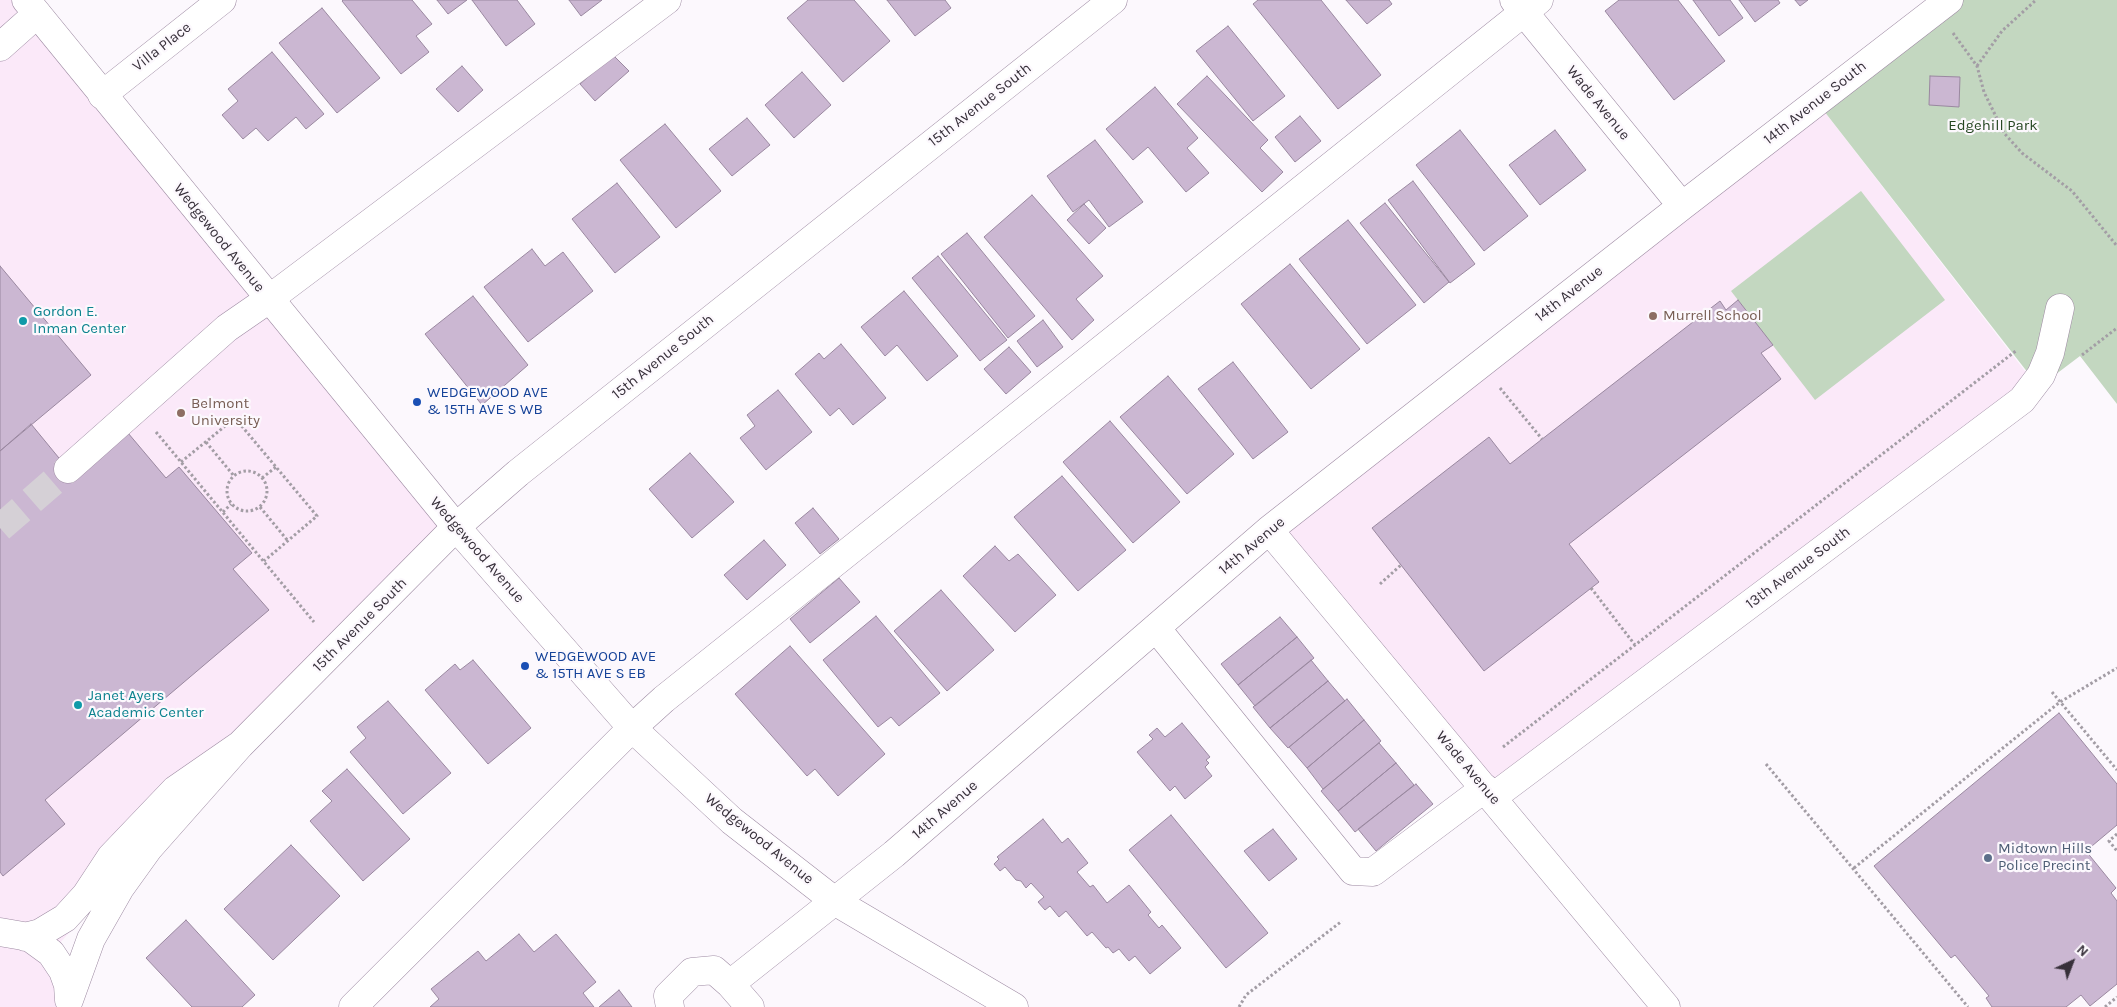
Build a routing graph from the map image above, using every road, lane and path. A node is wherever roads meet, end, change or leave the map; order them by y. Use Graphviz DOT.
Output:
graph roads {
  1 [pos="222,0"];
  2 [pos="667,0"];
  3 [pos="1113,0"];
  4 [pos="2036,0"];
  5 [pos="1526,4"];
  6 [pos="1942,5"];
  7 [pos="32,7"];
  8 [pos="0,47"];
  9 [pos="1977,66"];
  10 [pos="102,94"];
  11 [pos="1682,206"];
  12 [pos="2117,246"];
  13 [pos="269,299"];
  14 [pos="2060,308"];
  15 [pos="2018,349"];
  16 [pos="1500,388"];
  17 [pos="152,428"];
  18 [pos="1542,439"];
  19 [pos="206,442"];
  20 [pos="181,462"];
  21 [pos="276,467"];
  22 [pos="68,469"];
  23 [pos="234,476"];
  24 [pos="262,478"];
  25 [pos="231,504"];
  26 [pos="260,507"];
  27 [pos="223,512"];
  28 [pos="456,527"];
  29 [pos="1269,530"];
  30 [pos="288,541"];
  31 [pos="264,561"];
  32 [pos="1401,565"];
  33 [pos="1380,584"];
  34 [pos="1591,588"];
  35 [pos="314,622"];
  36 [pos="1156,628"];
  37 [pos="1634,645"];
  38 [pos="2117,668"];
  39 [pos="2052,692"];
  40 [pos="2060,702"];
  41 [pos="632,728"];
  42 [pos="240,745"];
  43 [pos="1503,747"];
  44 [pos="1766,764"];
  45 [pos="2117,770"];
  46 [pos="1489,792"];
  47 [pos="2117,834"];
  48 [pos="2117,851"];
  49 [pos="1854,868"];
  50 [pos="836,902"];
  51 [pos="1342,920"];
  52 [pos="7,933"];
  53 [pos="730,984"];
  54 [pos="2117,997"];
  55 [pos="69,1003"];
  56 [pos="353,1007"];
  57 [pos="670,1007"];
  58 [pos="750,1007"];
  59 [pos="1014,1007"];
  60 [pos="1239,1007"];
  61 [pos="1666,1007"];
  62 [pos="1968,1007"];
  63 [pos="2105,1007"];
  1 -- 10 [label="street, Villa Place"];
  2 -- 13 [label="street"];
  3 -- 28 [label="street, 15th Avenue South"];
  4 -- 9 [label="path"];
  5 -- 11 [label="street, Wade Avenue"];
  5 -- 41 [label="street"];
  6 -- 9 [label="path"];
  6 -- 11 [label="street, 14th Avenue South"];
  7 -- 8 [label="street"];
  7 -- 10 [label="street, Wedgewood Avenue"];
  9 -- 12 [label="path"];
  10 -- 13 [label="street, Wedgewood Avenue"];
  11 -- 29 [label="street, 14th Avenue"];
  13 -- 22 [label="street"];
  13 -- 28 [label="street, Wedgewood Avenue"];
  14 -- 46 [label="street, 13th Avenue South"];
  15 -- 37 [label="path"];
  16 -- 18 [label="path"];
  17 -- 20 [label="path"];
  19 -- 20 [label="path"];
  19 -- 21 [label="path"];
  19 -- 23 [label="path"];
  20 -- 27 [label="path"];
  21 -- 24 [label="path"];
  21 -- 30 [label="path"];
  23 -- 24 [label="path"];
  23 -- 25 [label="path"];
  24 -- 26 [label="path"];
  25 -- 26 [label="path"];
  25 -- 27 [label="path"];
  26 -- 30 [label="path"];
  27 -- 31 [label="path"];
  28 -- 41 [label="street, Wedgewood Avenue"];
  28 -- 42 [label="street, 15th Avenue South"];
  29 -- 36 [label="street, 14th Avenue"];
  29 -- 46 [label="street, Wade Avenue"];
  30 -- 31 [label="path"];
  31 -- 35 [label="path"];
  32 -- 33 [label="path"];
  34 -- 37 [label="path"];
  36 -- 46 [label="street, 13th Avenue South"];
  36 -- 50 [label="street, 14th Avenue"];
  37 -- 43 [label="path"];
  38 -- 40 [label="path"];
  39 -- 40 [label="path"];
  40 -- 45 [label="path"];
  40 -- 49 [label="path"];
  41 -- 50 [label="street, Wedgewood Avenue"];
  41 -- 56 [label="street"];
  42 -- 52 [label="street, 15th Avenue South"];
  42 -- 55 [label="street, 15th Avenue South"];
  44 -- 49 [label="path"];
  46 -- 61 [label="street, Wade Avenue"];
  47 -- 48 [label="path"];
  49 -- 62 [label="path"];
  50 -- 53 [label="street, 14th Avenue"];
  50 -- 59 [label="street, Wedgewood Avenue"];
  51 -- 60 [label="path"];
  52 -- 55 [label="street"];
  53 -- 57 [label="street"];
  53 -- 58 [label="street"];
  54 -- 63 [label="path"];
}
